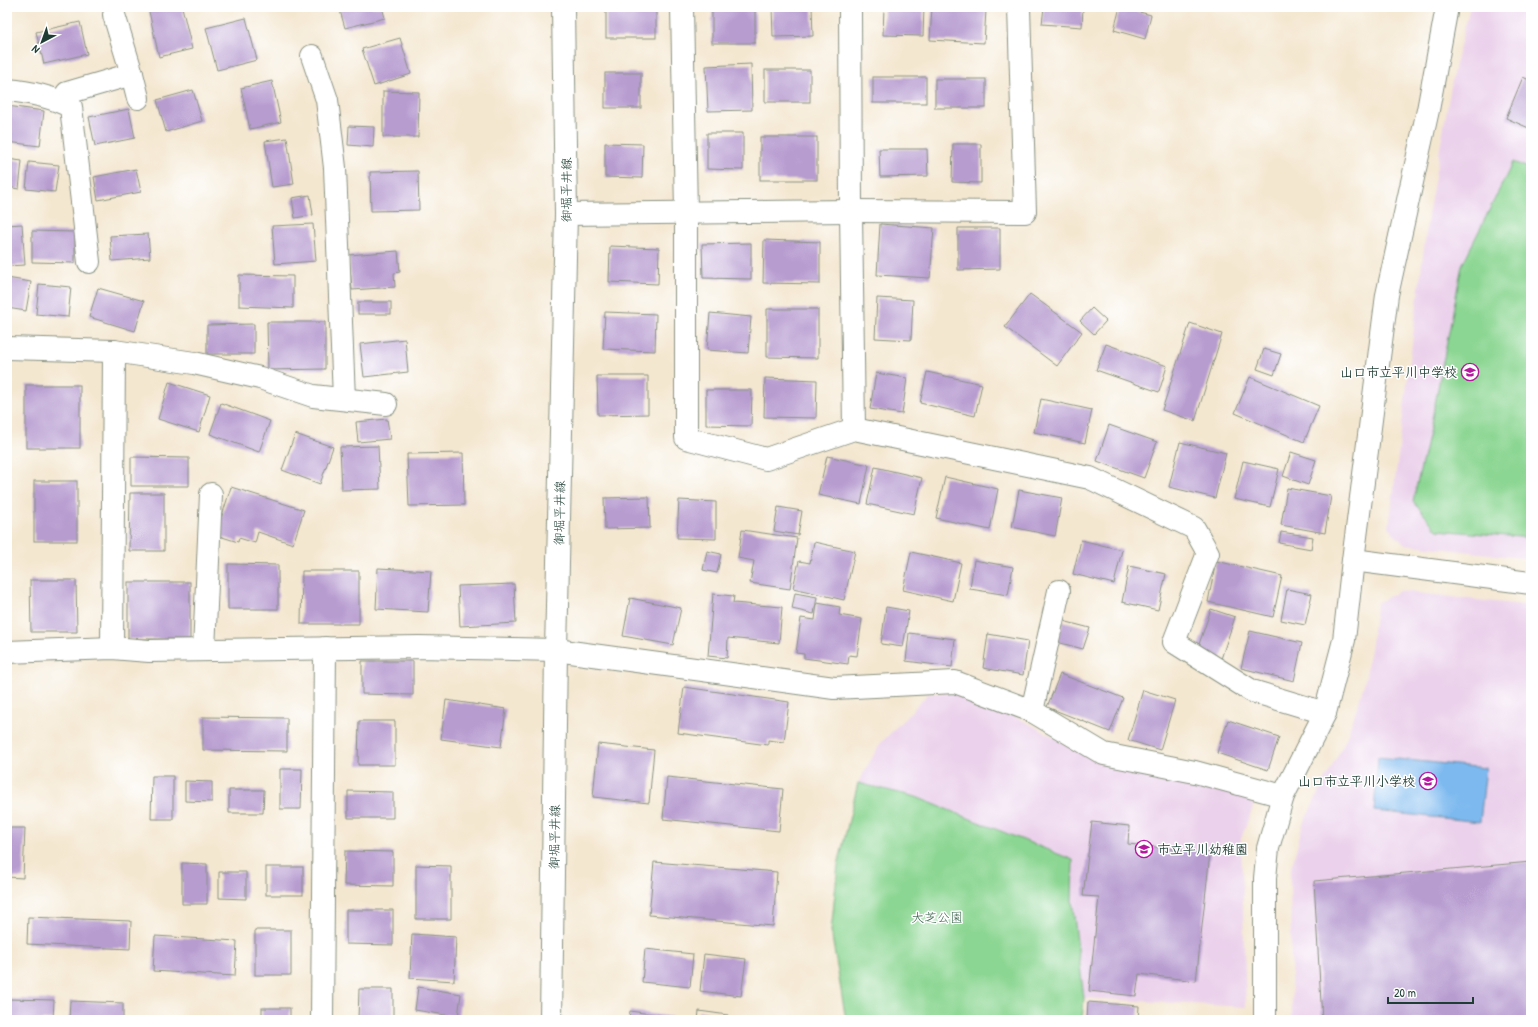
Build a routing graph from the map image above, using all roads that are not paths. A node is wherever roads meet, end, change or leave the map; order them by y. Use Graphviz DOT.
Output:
graph roads {
  1 [pos="563,7"];
  2 [pos="682,7"];
  3 [pos="850,7"];
  4 [pos="1018,7"];
  5 [pos="1447,7"];
  6 [pos="114,15"];
  7 [pos="312,56"];
  8 [pos="132,74"];
  9 [pos="7,90"];
  10 [pos="138,98"];
  11 [pos="62,102"];
  12 [pos="851,211"];
  13 [pos="686,212"];
  14 [pos="566,214"];
  15 [pos="90,262"];
  16 [pos="7,348"];
  17 [pos="114,351"];
  18 [pos="344,399"];
  19 [pos="386,404"];
  20 [pos="854,429"];
  21 [pos="211,494"];
  22 [pos="1352,560"];
  23 [pos="1531,583"];
  24 [pos="1059,591"];
  25 [pos="112,648"];
  26 [pos="325,648"];
  27 [pos="204,650"];
  28 [pos="556,650"];
  29 [pos="7,652"];
  30 [pos="1032,711"];
  31 [pos="1325,713"];
  32 [pos="1283,796"];
  33 [pos="322,1020"];
  34 [pos="551,1020"];
  35 [pos="1265,1020"];
  1 -- 14 [label="street, 御堀平井線"];
  2 -- 13 [label="street"];
  3 -- 12 [label="street"];
  4 -- 12 [label="street"];
  5 -- 22 [label="street"];
  6 -- 8 [label="street"];
  7 -- 18 [label="street"];
  8 -- 10 [label="street"];
  8 -- 11 [label="street"];
  9 -- 11 [label="street"];
  11 -- 15 [label="street"];
  12 -- 13 [label="street"];
  12 -- 20 [label="street"];
  13 -- 14 [label="street"];
  13 -- 20 [label="street"];
  14 -- 28 [label="street, 御堀平井線"];
  16 -- 17 [label="street"];
  17 -- 18 [label="street"];
  17 -- 25 [label="street"];
  18 -- 19 [label="street"];
  20 -- 31 [label="street"];
  21 -- 27 [label="street"];
  22 -- 23 [label="street"];
  22 -- 31 [label="street"];
  24 -- 30 [label="street"];
  25 -- 27 [label="street"];
  25 -- 29 [label="street"];
  26 -- 27 [label="street"];
  26 -- 28 [label="street"];
  26 -- 33 [label="street"];
  28 -- 30 [label="street"];
  28 -- 34 [label="street, 御堀平井線"];
  30 -- 32 [label="street"];
  31 -- 32 [label="street"];
  32 -- 35 [label="street"];
}
